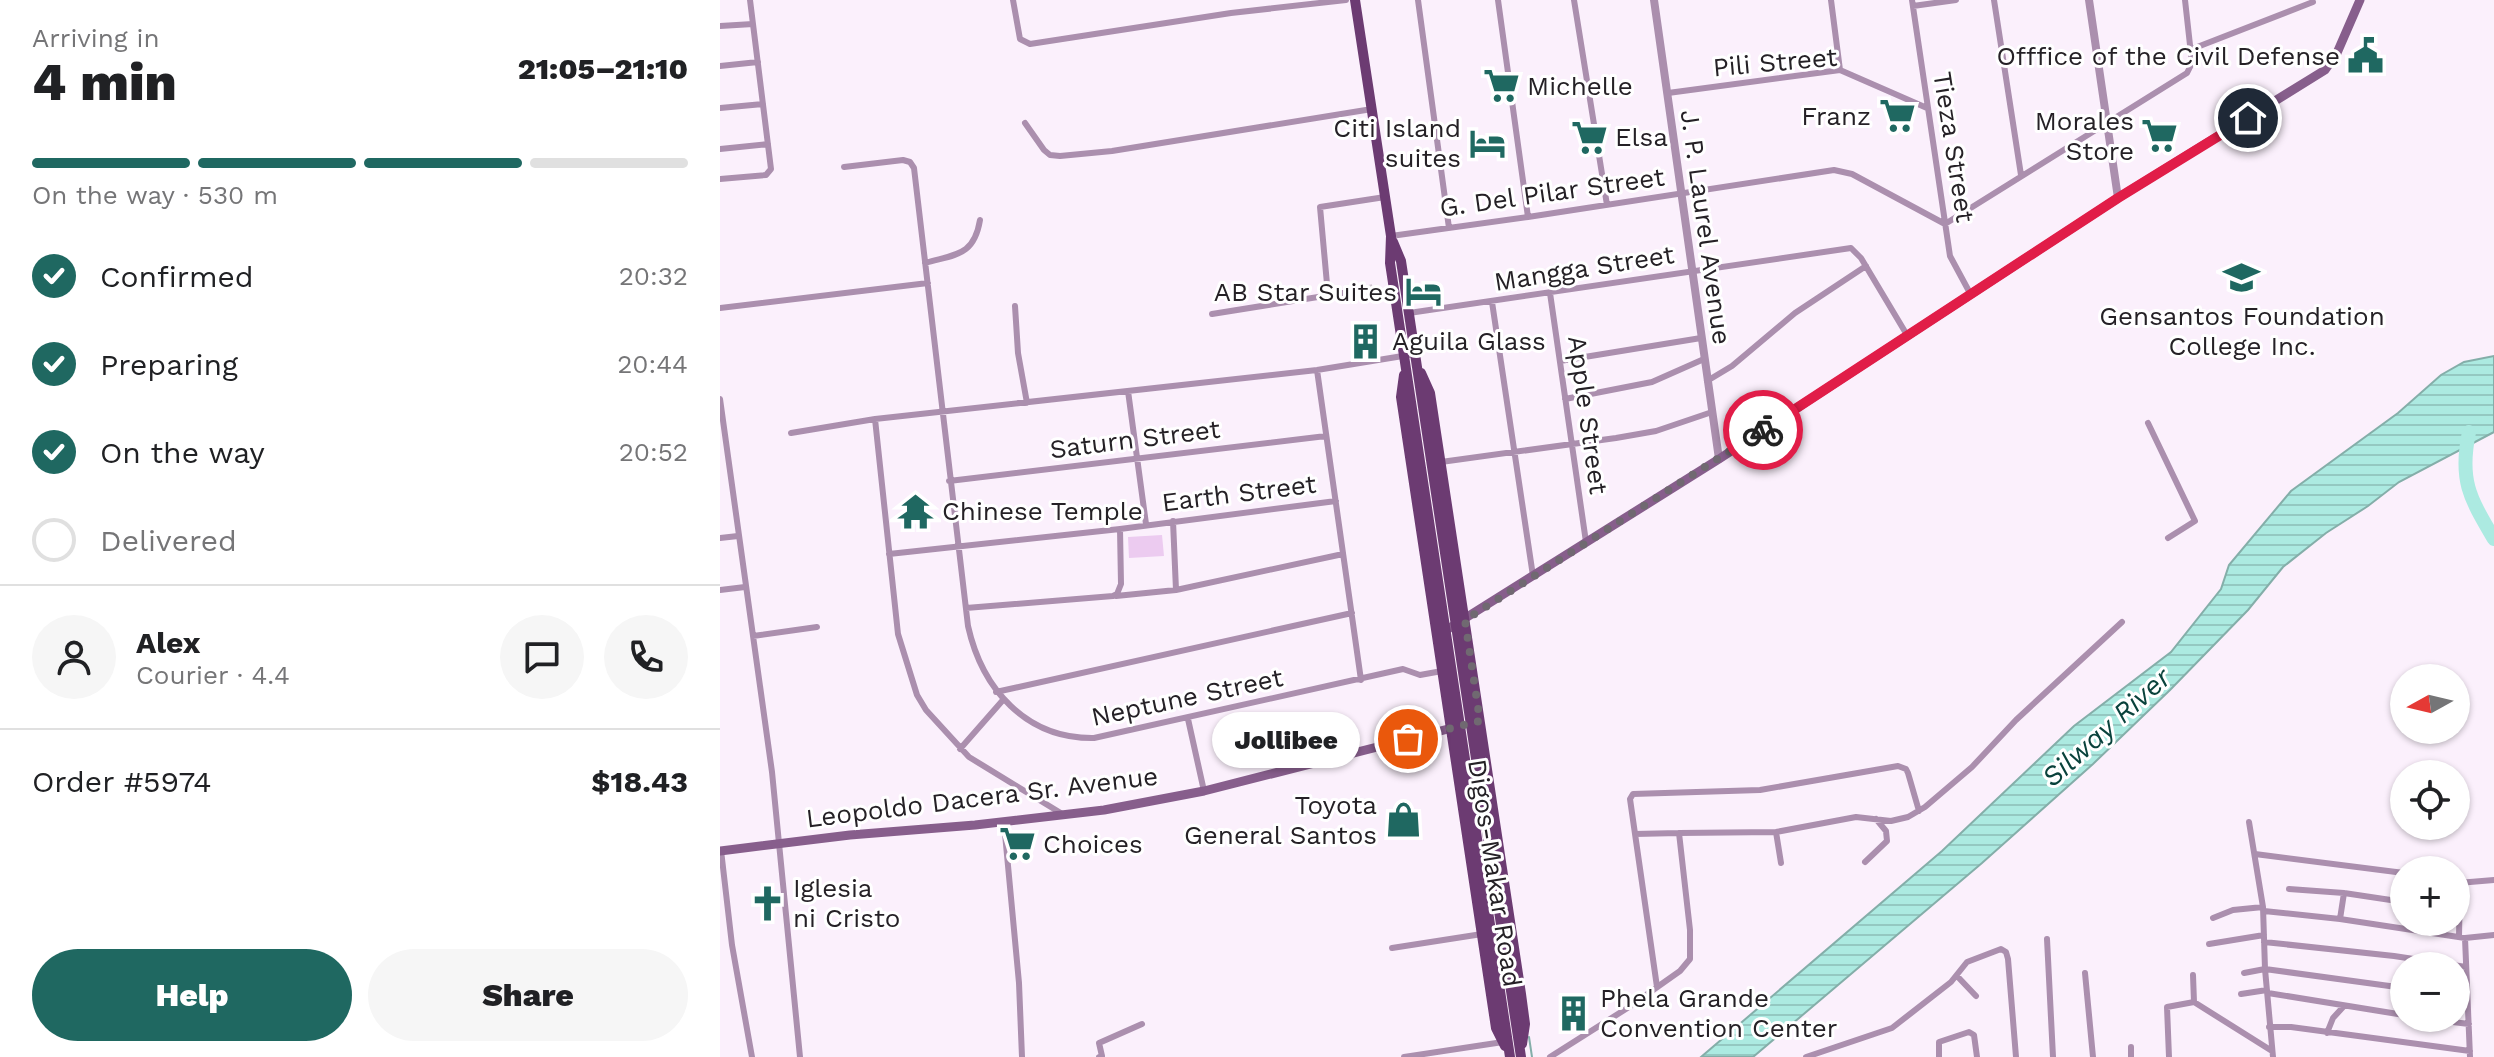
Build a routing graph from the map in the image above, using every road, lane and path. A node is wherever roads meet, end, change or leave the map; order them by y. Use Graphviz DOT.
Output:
graph roads {
  1 [pos="750,0"];
  2 [pos="1013,0"];
  3 [pos="1346,0"];
  4 [pos="1355,0"];
  5 [pos="1418,0"];
  6 [pos="1498,0"];
  7 [pos="1574,0"];
  8 [pos="1654,0"];
  9 [pos="1831,0"];
  10 [pos="1956,0"];
  11 [pos="1994,0"];
  12 [pos="2089,0"];
  13 [pos="2185,0"];
  14 [pos="2360,0"];
  15 [pos="2313,2"];
  16 [pos="1291,3"];
  17 [pos="1912,3"];
  18 [pos="753,24"];
  19 [pos="720,26"];
  20 [pos="2192,49"];
  21 [pos="758,62"];
  22 [pos="720,66"];
  23 [pos="1840,70"];
  24 [pos="1668,93"];
  25 [pos="763,104"];
  26 [pos="720,108"];
  27 [pos="1927,108"];
  28 [pos="1372,109"];
  29 [pos="1025,123"];
  30 [pos="2107,124"];
  31 [pos="768,144"];
  32 [pos="720,149"];
  33 [pos="844,167"];
  34 [pos="2021,175"];
  35 [pos="720,179"];
  36 [pos="1682,193"];
  37 [pos="1385,197"];
  38 [pos="2118,198"];
  39 [pos="1607,205"];
  40 [pos="1528,217"];
  41 [pos="980,220"];
  42 [pos="1945,224"];
  43 [pos="1449,228"];
  44 [pos="1391,236"];
  45 [pos="925,263"];
  46 [pos="1866,266"];
  47 [pos="1692,272"];
  48 [pos="928,283"];
  49 [pos="1349,292"];
  50 [pos="1550,293"];
  51 [pos="1328,295"];
  52 [pos="1971,295"];
  53 [pos="1492,302"];
  54 [pos="1015,306"];
  55 [pos="720,308"];
  56 [pos="1409,313"];
  57 [pos="1212,314"];
  58 [pos="1907,335"];
  59 [pos="1701,338"];
  60 [pos="1410,358"];
  61 [pos="1704,359"];
  62 [pos="1560,361"];
  63 [pos="1317,370"];
  64 [pos="1707,381"];
  65 [pos="1128,391"];
  66 [pos="720,399"];
  67 [pos="1565,399"];
  68 [pos="1027,403"];
  69 [pos="943,412"];
  70 [pos="1712,412"];
  71 [pos="875,419"];
  72 [pos="2148,423"];
  73 [pos="791,433"];
  74 [pos="1326,436"];
  75 [pos="1572,444"];
  76 [pos="1514,451"];
  77 [pos="1137,458"];
  78 [pos="1719,459"];
  79 [pos="1441,462"];
  80 [pos="949,481"];
  81 [pos="1336,501"];
  82 [pos="1173,521"];
  83 [pos="1146,524"];
  84 [pos="1120,529"];
  85 [pos="738,536"];
  86 [pos="720,538"];
  87 [pos="2168,538"];
  88 [pos="1586,542"];
  89 [pos="957,545"];
  90 [pos="889,554"];
  91 [pos="1343,554"];
  92 [pos="1533,576"];
  93 [pos="745,587"];
  94 [pos="720,590"];
  95 [pos="1176,590"];
  96 [pos="1113,596"];
  97 [pos="966,608"];
  98 [pos="1352,613"];
  99 [pos="1465,620"];
  100 [pos="2122,622"];
  101 [pos="817,627"];
  102 [pos="753,636"];
  103 [pos="1437,636"];
  104 [pos="1442,671"];
  105 [pos="1361,680"];
  106 [pos="996,692"];
  107 [pos="1003,700"];
  108 [pos="1188,719"];
  109 [pos="1480,721"];
  110 [pos="1451,728"];
  111 [pos="960,749"];
  112 [pos="1204,791"];
  113 [pos="1919,811"];
  114 [pos="1065,815"];
  115 [pos="1875,818"];
  116 [pos="2249,822"];
  117 [pos="1004,823"];
  118 [pos="1776,832"];
  119 [pos="1679,833"];
  120 [pos="1635,834"];
  121 [pos="781,843"];
  122 [pos="721,850"];
  123 [pos="2255,854"];
  124 [pos="1865,862"];
  125 [pos="1781,863"];
  126 [pos="2390,871"];
  127 [pos="2494,880"];
  128 [pos="2470,882"];
  129 [pos="2289,889"];
  130 [pos="2344,893"];
  131 [pos="2390,900"];
  132 [pos="2264,909"];
  133 [pos="2213,918"];
  134 [pos="2340,919"];
  135 [pos="2390,924"];
  136 [pos="1482,934"];
  137 [pos="2494,935"];
  138 [pos="2457,936"];
  139 [pos="2462,937"];
  140 [pos="2264,938"];
  141 [pos="2047,939"];
  142 [pos="2209,944"];
  143 [pos="1392,948"];
  144 [pos="2464,952"];
  145 [pos="2390,955"];
  146 [pos="2265,969"];
  147 [pos="2085,973"];
  148 [pos="2244,973"];
  149 [pos="2193,975"];
  150 [pos="1957,976"];
  151 [pos="2390,986"];
  152 [pos="1657,987"];
  153 [pos="2268,992"];
  154 [pos="2241,994"];
  155 [pos="1976,996"];
  156 [pos="2194,1002"];
  157 [pos="2344,1006"];
  158 [pos="2390,1013"];
  159 [pos="1142,1024"];
  160 [pos="2269,1027"];
  161 [pos="2469,1032"];
  162 [pos="2327,1033"];
  163 [pos="1503,1042"];
  164 [pos="2131,1047"];
  165 [pos="2470,1054"];
  166 [pos="1515,1055"];
  167 [pos="2273,1055"];
  168 [pos="752,1057"];
  169 [pos="800,1057"];
  170 [pos="1022,1057"];
  171 [pos="1099,1057"];
  172 [pos="1404,1057"];
  173 [pos="1550,1057"];
  174 [pos="1806,1057"];
  175 [pos="1939,1057"];
  176 [pos="1977,1057"];
  177 [pos="2016,1057"];
  178 [pos="2053,1057"];
  179 [pos="2093,1057"];
  180 [pos="2131,1057"];
  181 [pos="2169,1057"];
  182 [pos="2282,1057"];
  1 -- 18 [label="street"];
  2 -- 16 [label="street"];
  3 -- 16 [label="street"];
  4 -- 28 [label="main road, Digos-Makar Road"];
  5 -- 43 [label="street"];
  6 -- 40 [label="street"];
  7 -- 39 [label="street"];
  8 -- 24 [label="street, J. P. Laurel Avenue"];
  9 -- 23 [label="street"];
  10 -- 17 [label="street"];
  11 -- 34 [label="street"];
  12 -- 30 [label="street"];
  13 -- 20 [label="street"];
  14 -- 38 [label="main road"];
  15 -- 20 [label="street"];
  17 -- 27 [label="street, Tieza Street"];
  18 -- 19 [label="street"];
  18 -- 21 [label="street"];
  20 -- 30 [label="street"];
  21 -- 22 [label="street"];
  21 -- 25 [label="street"];
  23 -- 24 [label="street, Pili Street"];
  23 -- 27 [label="street, Pili Street"];
  24 -- 36 [label="street, J. P. Laurel Avenue"];
  25 -- 26 [label="street"];
  25 -- 31 [label="street"];
  27 -- 42 [label="street, Tieza Street"];
  28 -- 29 [label="street"];
  28 -- 37 [label="main road, Digos-Makar Road"];
  30 -- 34 [label="street"];
  30 -- 38 [label="street"];
  31 -- 32 [label="street"];
  31 -- 35 [label="street"];
  33 -- 45 [label="street, Neptune Street"];
  34 -- 42 [label="street"];
  36 -- 39 [label="street, G. Del Pilar Street"];
  36 -- 42 [label="street, G. Del Pilar Street"];
  36 -- 47 [label="street, J. P. Laurel Avenue"];
  37 -- 44 [label="main road, Digos-Makar Road"];
  37 -- 51 [label="street"];
  38 -- 52 [label="main road"];
  39 -- 40 [label="street, G. Del Pilar Street"];
  40 -- 43 [label="street, G. Del Pilar Street"];
  41 -- 45 [label="street"];
  42 -- 52 [label="street, Tieza Street"];
  43 -- 44 [label="street, G. Del Pilar Street"];
  44 -- 56 [label="main road, Digos-Makar Road"];
  44 -- 60 [label="main road, Digos-Makar Road"];
  45 -- 48 [label="street, Neptune Street"];
  46 -- 47 [label="street, Mangga Street"];
  46 -- 58 [label="street"];
  46 -- 64 [label="street"];
  47 -- 50 [label="street, Mangga Street"];
  47 -- 59 [label="street, J. P. Laurel Avenue"];
  48 -- 55 [label="street"];
  48 -- 69 [label="street, Neptune Street"];
  49 -- 51 [label="street"];
  50 -- 53 [label="street, Mangga Street"];
  50 -- 62 [label="street, Apple Street"];
  51 -- 57 [label="street"];
  52 -- 58 [label="main road"];
  53 -- 56 [label="street, Mangga Street"];
  53 -- 76 [label="street"];
  54 -- 68 [label="street"];
  56 -- 60 [label="main road, Digos-Makar Road"];
  58 -- 78 [label="main road"];
  59 -- 61 [label="street, J. P. Laurel Avenue"];
  59 -- 62 [label="street"];
  60 -- 63 [label="street"];
  60 -- 79 [label="main road, Digos-Makar Road"];
  60 -- 103 [label="main road, Digos-Makar Road"];
  60 -- 166 [label="main road, Digos-Makar Road"];
  61 -- 64 [label="street, J. P. Laurel Avenue"];
  61 -- 67 [label="street"];
  62 -- 67 [label="street, Apple Street"];
  63 -- 65 [label="street"];
  63 -- 74 [label="street"];
  64 -- 70 [label="street, J. P. Laurel Avenue"];
  65 -- 68 [label="street"];
  65 -- 77 [label="street"];
  66 -- 85 [label="street"];
  67 -- 75 [label="street, Apple Street"];
  68 -- 69 [label="street"];
  69 -- 71 [label="street"];
  69 -- 80 [label="street, Neptune Street"];
  70 -- 75 [label="street"];
  70 -- 78 [label="street, J. P. Laurel Avenue"];
  71 -- 73 [label="street"];
  71 -- 90 [label="street"];
  72 -- 87 [label="street"];
  74 -- 77 [label="street, Saturn Street"];
  74 -- 81 [label="street"];
  75 -- 76 [label="street"];
  75 -- 88 [label="street, Apple Street"];
  76 -- 79 [label="street"];
  76 -- 92 [label="street"];
  77 -- 80 [label="street, Saturn Street"];
  77 -- 83 [label="street"];
  78 -- 88 [label="main road"];
  79 -- 99 [label="main road, Digos-Makar Road"];
  80 -- 89 [label="street, Neptune Street"];
  81 -- 82 [label="street, Earth Street"];
  81 -- 91 [label="street"];
  82 -- 83 [label="street, Earth Street"];
  82 -- 95 [label="street"];
  83 -- 84 [label="street, Earth Street"];
  84 -- 89 [label="street, Earth Street"];
  84 -- 96 [label="street"];
  85 -- 86 [label="street"];
  85 -- 93 [label="street"];
  88 -- 92 [label="main road"];
  89 -- 90 [label="street, Earth Street"];
  89 -- 97 [label="street, Neptune Street"];
  90 -- 111 [label="street"];
  91 -- 95 [label="street"];
  91 -- 98 [label="street"];
  92 -- 99 [label="main road"];
  93 -- 94 [label="street"];
  93 -- 102 [label="street"];
  95 -- 96 [label="street"];
  96 -- 97 [label="street"];
  97 -- 106 [label="street, Neptune Street"];
  98 -- 105 [label="street"];
  98 -- 106 [label="street"];
  99 -- 103 [label="main road"];
  99 -- 109 [label="main road, Digos-Makar Road"];
  100 -- 113 [label="street"];
  101 -- 102 [label="street"];
  102 -- 121 [label="street"];
  103 -- 104 [label="main road, Digos-Makar Road"];
  104 -- 105 [label="street, Neptune Street"];
  104 -- 110 [label="main road, Digos-Makar Road"];
  105 -- 108 [label="street, Neptune Street"];
  106 -- 107 [label="street, Neptune Street"];
  107 -- 108 [label="street, Neptune Street"];
  107 -- 111 [label="street"];
  108 -- 112 [label="street"];
  109 -- 110 [label="main road, Leopoldo Dacera Sr. Avenue"];
  109 -- 166 [label="main road, Digos-Makar Road"];
  110 -- 112 [label="main road, Leopoldo Dacera Sr. Avenue"];
  110 -- 136 [label="main road, Digos-Makar Road"];
  111 -- 114 [label="street"];
  112 -- 114 [label="main road, Leopoldo Dacera Sr. Avenue"];
  113 -- 115 [label="street"];
  113 -- 120 [label="street"];
  114 -- 117 [label="main road, Leopoldo Dacera Sr. Avenue"];
  115 -- 118 [label="street"];
  115 -- 124 [label="street"];
  116 -- 123 [label="street"];
  117 -- 121 [label="main road, Leopoldo Dacera Sr. Avenue"];
  117 -- 170 [label="street"];
  118 -- 119 [label="street"];
  118 -- 125 [label="street"];
  119 -- 120 [label="street"];
  119 -- 152 [label="street"];
  120 -- 152 [label="street"];
  121 -- 122 [label="main road, Leopoldo Dacera Sr. Avenue"];
  121 -- 169 [label="street"];
  122 -- 168 [label="street"];
  123 -- 126 [label="street"];
  123 -- 132 [label="street"];
  127 -- 128 [label="street"];
  129 -- 130 [label="street"];
  130 -- 131 [label="street"];
  130 -- 134 [label="street"];
  132 -- 133 [label="street"];
  132 -- 134 [label="street"];
  132 -- 140 [label="street"];
  134 -- 135 [label="street"];
  136 -- 143 [label="street"];
  136 -- 163 [label="main road, Digos-Makar Road"];
  137 -- 139 [label="street"];
  138 -- 139 [label="street"];
  139 -- 144 [label="street"];
  140 -- 142 [label="street"];
  140 -- 145 [label="street"];
  140 -- 146 [label="street"];
  141 -- 178 [label="street"];
  146 -- 148 [label="street"];
  146 -- 151 [label="street"];
  146 -- 153 [label="street"];
  147 -- 179 [label="street"];
  149 -- 156 [label="street"];
  150 -- 155 [label="street"];
  150 -- 174 [label="street"];
  150 -- 177 [label="street"];
  152 -- 173 [label="street"];
  153 -- 154 [label="street"];
  153 -- 157 [label="street"];
  153 -- 160 [label="street"];
  156 -- 167 [label="street"];
  156 -- 181 [label="street"];
  157 -- 158 [label="street"];
  157 -- 162 [label="street"];
  159 -- 171 [label="street"];
  160 -- 162 [label="street"];
  160 -- 167 [label="street"];
  161 -- 165 [label="street"];
  162 -- 165 [label="street"];
  163 -- 166 [label="main road, Digos-Makar Road"];
  163 -- 172 [label="street"];
  164 -- 180 [label="street"];
  167 -- 182 [label="street"];
  175 -- 176 [label="street"];
}
